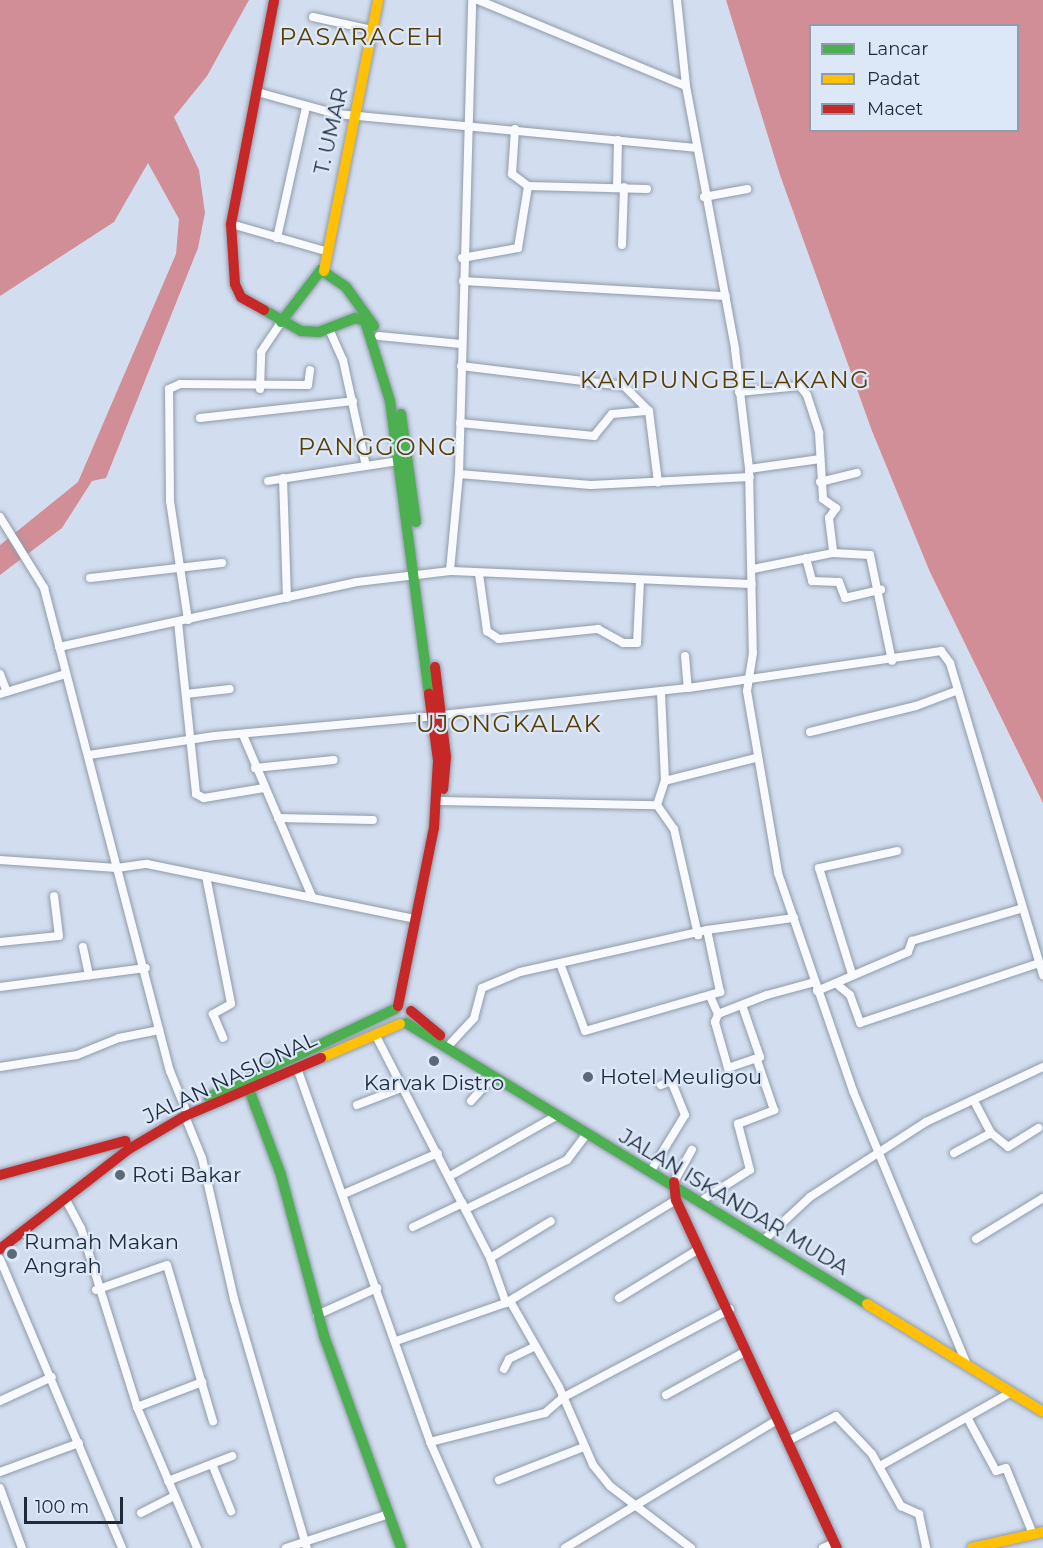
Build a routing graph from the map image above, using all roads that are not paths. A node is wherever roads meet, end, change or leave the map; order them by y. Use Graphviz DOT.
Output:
graph roads {
  1 [pos="274,0"];
  2 [pos="378,0"];
  3 [pos="472,0"];
  4 [pos="478,0"];
  5 [pos="677,0"];
  6 [pos="313,17"];
  7 [pos="372,30"];
  8 [pos="686,86"];
  9 [pos="257,92"];
  10 [pos="306,106"];
  11 [pos="356,113"];
  12 [pos="467,126"];
  13 [pos="515,129"];
  14 [pos="618,140"];
  15 [pos="695,147"];
  16 [pos="528,186"];
  17 [pos="620,187"];
  18 [pos="647,189"];
  19 [pos="747,189"];
  20 [pos="704,197"];
  21 [pos="231,224"];
  22 [pos="277,238"];
  23 [pos="622,245"];
  24 [pos="325,251"];
  25 [pos="462,258"];
  26 [pos="324,271"];
  27 [pos="463,281"];
  28 [pos="726,296"];
  29 [pos="281,322"];
  30 [pos="329,329"];
  31 [pos="379,336"];
  32 [pos="461,344"];
  33 [pos="461,366"];
  34 [pos="310,370"];
  35 [pos="260,389"];
  36 [pos="739,392"];
  37 [pos="353,401"];
  38 [pos="649,411"];
  39 [pos="200,418"];
  40 [pos="460,423"];
  41 [pos="820,459"];
  42 [pos="399,461"];
  43 [pos="366,465"];
  44 [pos="749,473"];
  45 [pos="857,473"];
  46 [pos="459,474"];
  47 [pos="283,478"];
  48 [pos="268,481"];
  49 [pos="658,482"];
  50 [pos="820,482"];
  51 [pos="0,517"];
  52 [pos="833,553"];
  53 [pos="806,558"];
  54 [pos="222,563"];
  55 [pos="178,569"];
  56 [pos="753,569"];
  57 [pos="450,571"];
  58 [pos="479,574"];
  59 [pos="418,575"];
  60 [pos="90,578"];
  61 [pos="640,582"];
  62 [pos="752,585"];
  63 [pos="881,590"];
  64 [pos="287,598"];
  65 [pos="188,620"];
  66 [pos="177,622"];
  67 [pos="59,647"];
  68 [pos="685,656"];
  69 [pos="892,662"];
  70 [pos="0,674"];
  71 [pos="66,674"];
  72 [pos="748,680"];
  73 [pos="688,688"];
  74 [pos="230,689"];
  75 [pos="956,691"];
  76 [pos="661,692"];
  77 [pos="3,693"];
  78 [pos="186,694"];
  79 [pos="437,716"];
  80 [pos="810,732"];
  81 [pos="243,735"];
  82 [pos="188,741"];
  83 [pos="89,755"];
  84 [pos="755,758"];
  85 [pos="334,760"];
  86 [pos="255,768"];
  87 [pos="665,781"];
  88 [pos="264,788"];
  89 [pos="440,801"];
  90 [pos="657,805"];
  91 [pos="278,818"];
  92 [pos="373,819"];
  93 [pos="897,851"];
  94 [pos="0,861"];
  95 [pos="117,868"];
  96 [pos="206,876"];
  97 [pos="54,896"];
  98 [pos="312,897"];
  99 [pos="1020,909"];
  100 [pos="794,918"];
  101 [pos="414,919"];
  102 [pos="707,930"];
  103 [pos="698,936"];
  104 [pos="0,942"];
  105 [pos="83,947"];
  106 [pos="1039,963"];
  107 [pos="561,966"];
  108 [pos="146,968"];
  109 [pos="88,975"];
  110 [pos="850,975"];
  111 [pos="1043,975"];
  112 [pos="815,982"];
  113 [pos="839,986"];
  114 [pos="0,987"];
  115 [pos="818,991"];
  116 [pos="710,996"];
  117 [pos="742,1005"];
  118 [pos="403,1008"];
  119 [pos="718,1014"];
  120 [pos="403,1024"];
  121 [pos="159,1030"];
  122 [pos="375,1034"];
  123 [pos="223,1038"];
  124 [pos="451,1043"];
  125 [pos="757,1060"];
  126 [pos="0,1067"];
  127 [pos="1043,1067"];
  128 [pos="297,1068"];
  129 [pos="492,1078"];
  130 [pos="660,1085"];
  131 [pos="404,1087"];
  132 [pos="250,1092"];
  133 [pos="471,1101"];
  134 [pos="974,1101"];
  135 [pos="357,1105"];
  136 [pos="196,1107"];
  137 [pos="556,1116"];
  138 [pos="1039,1128"];
  139 [pos="991,1133"];
  140 [pos="586,1135"];
  141 [pos="125,1141"];
  142 [pos="692,1150"];
  143 [pos="438,1153"];
  144 [pos="954,1154"];
  145 [pos="878,1157"];
  146 [pos="652,1169"];
  147 [pos="0,1175"];
  148 [pos="450,1176"];
  149 [pos="672,1185"];
  150 [pos="346,1193"];
  151 [pos="704,1199"];
  152 [pos="66,1200"];
  153 [pos="676,1200"];
  154 [pos="1042,1202"];
  155 [pos="464,1206"];
  156 [pos="551,1221"];
  157 [pos="413,1227"];
  158 [pos="766,1238"];
  159 [pos="0,1239"];
  160 [pos="976,1239"];
  161 [pos="0,1249"];
  162 [pos="699,1249"];
  163 [pos="490,1258"];
  164 [pos="0,1259"];
  165 [pos="377,1288"];
  166 [pos="96,1290"];
  167 [pos="619,1298"];
  168 [pos="508,1302"];
  169 [pos="730,1309"];
  170 [pos="317,1315"];
  171 [pos="396,1341"];
  172 [pos="534,1347"];
  173 [pos="746,1351"];
  174 [pos="965,1362"];
  175 [pos="504,1370"];
  176 [pos="52,1377"];
  177 [pos="202,1382"];
  178 [pos="1010,1393"];
  179 [pos="666,1395"];
  180 [pos="562,1398"];
  181 [pos="0,1401"];
  182 [pos="1043,1404"];
  183 [pos="137,1407"];
  184 [pos="1043,1412"];
  185 [pos="968,1419"];
  186 [pos="213,1420"];
  187 [pos="777,1420"];
  188 [pos="788,1441"];
  189 [pos="430,1442"];
  190 [pos="79,1443"];
  191 [pos="584,1448"];
  192 [pos="232,1456"];
  193 [pos="212,1464"];
  194 [pos="880,1466"];
  195 [pos="0,1472"];
  196 [pos="499,1480"];
  197 [pos="168,1481"];
  198 [pos="0,1488"];
  199 [pos="175,1496"];
  200 [pos="634,1504"];
  201 [pos="231,1511"];
  202 [pos="141,1513"];
  203 [pos="388,1514"];
  204 [pos="1038,1533"];
  205 [pos="306,1544"];
  206 [pos="1011,1544"];
  207 [pos="836,1545"];
  208 [pos="22,1548"];
  209 [pos="122,1548"];
  210 [pos="197,1548"];
  211 [pos="286,1548"];
  212 [pos="401,1548"];
  213 [pos="477,1548"];
  214 [pos="565,1548"];
  215 [pos="691,1548"];
  216 [pos="824,1548"];
  217 [pos="926,1548"];
  218 [pos="972,1548"];
  1 -- 9 [label="main road"];
  2 -- 7 [label="main road, T. UMAR"];
  3 -- 12 [label="street"];
  4 -- 8 [label="street"];
  5 -- 8 [label="street"];
  6 -- 7 [label="street"];
  7 -- 11 [label="main road, T. UMAR"];
  8 -- 15 [label="street"];
  9 -- 10 [label="street"];
  9 -- 21 [label="main road"];
  10 -- 11 [label="street"];
  10 -- 22 [label="street"];
  11 -- 12 [label="street"];
  11 -- 24 [label="main road, T. UMAR"];
  12 -- 13 [label="street"];
  12 -- 25 [label="street"];
  13 -- 14 [label="street"];
  13 -- 16 [label="street"];
  14 -- 15 [label="street"];
  14 -- 17 [label="street"];
  15 -- 20 [label="street"];
  16 -- 17 [label="street"];
  16 -- 25 [label="street"];
  17 -- 18 [label="street"];
  17 -- 23 [label="street"];
  19 -- 20 [label="street"];
  20 -- 28 [label="street"];
  21 -- 22 [label="street"];
  21 -- 29 [label="main road"];
  22 -- 24 [label="street"];
  24 -- 26 [label="main road, T. UMAR"];
  25 -- 27 [label="street"];
  26 -- 29 [label="main road"];
  26 -- 31 [label="main road"];
  27 -- 28 [label="street"];
  27 -- 32 [label="street"];
  28 -- 36 [label="street"];
  29 -- 30 [label="main road"];
  29 -- 35 [label="street"];
  30 -- 37 [label="street"];
  30 -- 42 [label="main road"];
  31 -- 32 [label="street"];
  31 -- 59 [label="main road"];
  32 -- 33 [label="street"];
  33 -- 38 [label="street"];
  33 -- 40 [label="street"];
  34 -- 35 [label="street"];
  35 -- 55 [label="street"];
  36 -- 41 [label="street"];
  36 -- 44 [label="street"];
  37 -- 39 [label="street"];
  37 -- 43 [label="street"];
  38 -- 40 [label="street"];
  38 -- 49 [label="street"];
  40 -- 46 [label="street"];
  41 -- 44 [label="street"];
  41 -- 50 [label="street"];
  42 -- 43 [label="street"];
  42 -- 59 [label="main road"];
  43 -- 47 [label="street"];
  44 -- 49 [label="street"];
  44 -- 56 [label="street"];
  45 -- 50 [label="street"];
  46 -- 49 [label="street"];
  46 -- 57 [label="street"];
  47 -- 48 [label="street"];
  47 -- 64 [label="street"];
  50 -- 52 [label="street"];
  51 -- 67 [label="street"];
  52 -- 53 [label="street"];
  52 -- 63 [label="street"];
  53 -- 56 [label="street"];
  53 -- 63 [label="street"];
  54 -- 55 [label="street"];
  55 -- 60 [label="street"];
  55 -- 65 [label="street"];
  56 -- 62 [label="street"];
  57 -- 58 [label="street"];
  57 -- 59 [label="street"];
  58 -- 61 [label="street"];
  58 -- 61 [label="street"];
  59 -- 64 [label="street"];
  59 -- 79 [label="main road"];
  61 -- 62 [label="street"];
  62 -- 72 [label="street"];
  63 -- 69 [label="street"];
  64 -- 65 [label="street"];
  65 -- 66 [label="street"];
  66 -- 67 [label="street"];
  66 -- 78 [label="street"];
  67 -- 71 [label="street"];
  68 -- 73 [label="street"];
  69 -- 72 [label="street"];
  69 -- 75 [label="street"];
  70 -- 77 [label="street"];
  71 -- 77 [label="street"];
  71 -- 83 [label="street"];
  72 -- 73 [label="street"];
  72 -- 84 [label="street"];
  73 -- 76 [label="street"];
  74 -- 78 [label="street"];
  75 -- 80 [label="street"];
  75 -- 99 [label="street"];
  76 -- 79 [label="street"];
  76 -- 87 [label="street"];
  78 -- 82 [label="street"];
  79 -- 81 [label="street"];
  79 -- 89 [label="main road"];
  79 -- 101 [label="main road"];
  81 -- 82 [label="street"];
  81 -- 86 [label="street"];
  82 -- 83 [label="street"];
  82 -- 88 [label="street"];
  83 -- 95 [label="street"];
  84 -- 87 [label="street"];
  84 -- 100 [label="street"];
  85 -- 86 [label="street"];
  86 -- 88 [label="street"];
  87 -- 90 [label="street"];
  88 -- 91 [label="street"];
  89 -- 90 [label="street"];
  89 -- 118 [label="main road"];
  90 -- 103 [label="street"];
  91 -- 92 [label="street"];
  91 -- 98 [label="street"];
  93 -- 110 [label="street"];
  94 -- 95 [label="street"];
  95 -- 96 [label="street"];
  95 -- 108 [label="street"];
  96 -- 98 [label="street"];
  96 -- 123 [label="street"];
  97 -- 104 [label="street"];
  98 -- 101 [label="street"];
  99 -- 106 [label="street"];
  99 -- 110 [label="street"];
  100 -- 102 [label="street"];
  100 -- 112 [label="street"];
  101 -- 118 [label="main road"];
  102 -- 103 [label="street"];
  102 -- 116 [label="street"];
  103 -- 107 [label="street"];
  105 -- 109 [label="street"];
  106 -- 111 [label="street"];
  106 -- 113 [label="street"];
  107 -- 116 [label="street"];
  107 -- 124 [label="street"];
  108 -- 109 [label="street"];
  108 -- 121 [label="street"];
  109 -- 114 [label="street"];
  110 -- 113 [label="street"];
  112 -- 115 [label="street"];
  112 -- 117 [label="street"];
  113 -- 115 [label="street"];
  115 -- 145 [label="street"];
  116 -- 119 [label="street"];
  117 -- 119 [label="street"];
  117 -- 125 [label="street"];
  118 -- 120 [label="main road"];
  118 -- 120 [label="main road"];
  118 -- 124 [label="main road, JALAN ISKANDAR MUDA"];
  118 -- 136 [label="main road, JALAN NASIONAL"];
  119 -- 125 [label="street"];
  120 -- 122 [label="main road, JALAN NASIONAL"];
  120 -- 129 [label="main road, JALAN ISKANDAR MUDA"];
  121 -- 126 [label="street"];
  121 -- 136 [label="street"];
  122 -- 128 [label="main road, JALAN NASIONAL"];
  122 -- 131 [label="street"];
  124 -- 146 [label="main road, JALAN ISKANDAR MUDA"];
  125 -- 151 [label="street"];
  127 -- 134 [label="street"];
  128 -- 132 [label="main road, JALAN NASIONAL"];
  128 -- 150 [label="street"];
  129 -- 133 [label="street"];
  129 -- 137 [label="main road, JALAN ISKANDAR MUDA"];
  130 -- 146 [label="street"];
  131 -- 135 [label="street"];
  131 -- 143 [label="street"];
  132 -- 136 [label="main road, JALAN NASIONAL"];
  132 -- 170 [label="main road"];
  134 -- 139 [label="street"];
  134 -- 145 [label="street"];
  136 -- 141 [label="main road, JALAN NASIONAL"];
  136 -- 152 [label="main road, JALAN NASIONAL"];
  136 -- 205 [label="street"];
  137 -- 140 [label="main road, JALAN ISKANDAR MUDA"];
  137 -- 148 [label="street"];
  138 -- 139 [label="street"];
  139 -- 144 [label="street"];
  140 -- 149 [label="main road, JALAN ISKANDAR MUDA"];
  140 -- 155 [label="street"];
  141 -- 147 [label="main road"];
  141 -- 159 [label="main road, JALAN NASIONAL"];
  142 -- 149 [label="street"];
  143 -- 148 [label="street"];
  143 -- 150 [label="street"];
  145 -- 158 [label="street"];
  145 -- 174 [label="street"];
  146 -- 149 [label="main road, JALAN ISKANDAR MUDA"];
  148 -- 155 [label="street"];
  149 -- 151 [label="main road, JALAN ISKANDAR MUDA"];
  149 -- 153 [label="main road"];
  149 -- 174 [label="main road, JALAN ISKANDAR MUDA"];
  150 -- 165 [label="street"];
  151 -- 158 [label="main road, JALAN ISKANDAR MUDA"];
  152 -- 161 [label="main road, JALAN NASIONAL"];
  152 -- 166 [label="street"];
  153 -- 162 [label="main road"];
  153 -- 168 [label="street"];
  154 -- 160 [label="street"];
  155 -- 157 [label="street"];
  155 -- 163 [label="street"];
  156 -- 163 [label="street"];
  158 -- 174 [label="main road, JALAN ISKANDAR MUDA"];
  162 -- 167 [label="street"];
  162 -- 169 [label="main road"];
  163 -- 168 [label="street"];
  164 -- 176 [label="street"];
  165 -- 170 [label="street"];
  165 -- 171 [label="street"];
  166 -- 177 [label="street"];
  166 -- 183 [label="street"];
  168 -- 171 [label="street"];
  168 -- 172 [label="street"];
  169 -- 173 [label="main road"];
  169 -- 180 [label="street"];
  170 -- 203 [label="main road"];
  171 -- 189 [label="street"];
  172 -- 175 [label="street"];
  172 -- 180 [label="street"];
  173 -- 179 [label="street"];
  173 -- 187 [label="main road"];
  174 -- 178 [label="main road, JALAN ISKANDAR MUDA"];
  174 -- 182 [label="main road, JALAN ISKANDAR MUDA"];
  176 -- 181 [label="street"];
  176 -- 190 [label="street"];
  177 -- 183 [label="street"];
  177 -- 186 [label="street"];
  178 -- 184 [label="main road, JALAN ISKANDAR MUDA"];
  178 -- 185 [label="street"];
  180 -- 189 [label="street"];
  180 -- 191 [label="street"];
  183 -- 197 [label="street"];
  185 -- 194 [label="street"];
  185 -- 204 [label="street"];
  187 -- 188 [label="main road"];
  187 -- 200 [label="street"];
  188 -- 194 [label="street"];
  188 -- 207 [label="main road"];
  189 -- 213 [label="street"];
  190 -- 195 [label="street"];
  190 -- 209 [label="street"];
  191 -- 196 [label="street"];
  191 -- 200 [label="street"];
  192 -- 193 [label="street"];
  193 -- 197 [label="street"];
  193 -- 201 [label="street"];
  194 -- 217 [label="street"];
  197 -- 199 [label="street"];
  198 -- 208 [label="street"];
  199 -- 202 [label="street"];
  199 -- 210 [label="street"];
  200 -- 214 [label="street"];
  200 -- 215 [label="street"];
  203 -- 205 [label="street"];
  203 -- 212 [label="main road"];
  204 -- 206 [label="main road"];
  205 -- 211 [label="street"];
  206 -- 218 [label="main road"];
  207 -- 216 [label="street"];
}
